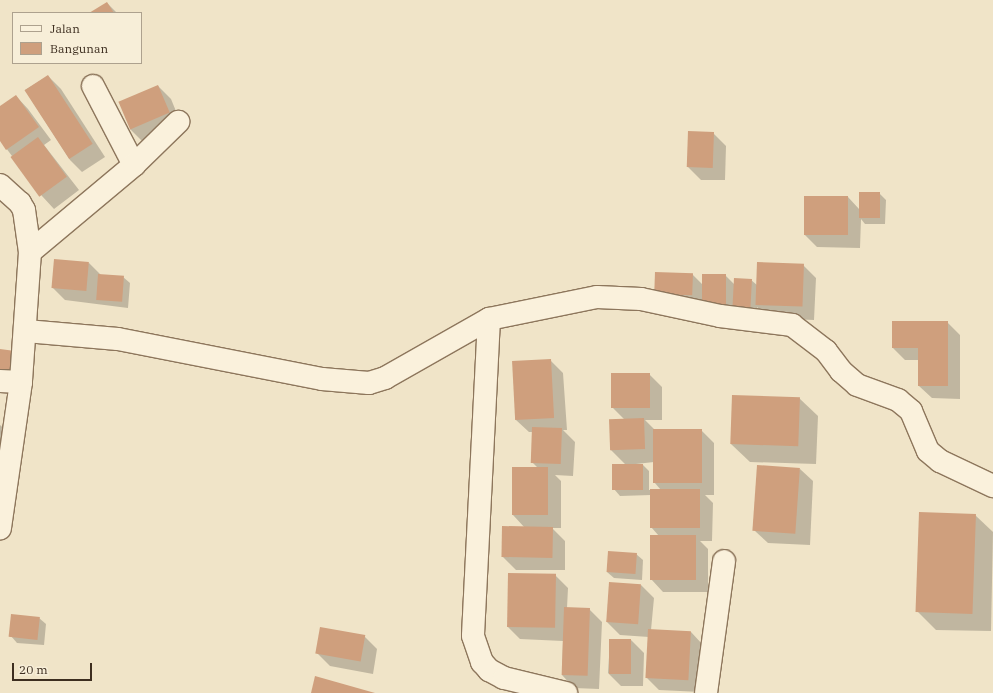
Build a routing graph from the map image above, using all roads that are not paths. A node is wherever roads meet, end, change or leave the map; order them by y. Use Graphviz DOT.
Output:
graph roads {
  1 [pos="93,86"];
  2 [pos="178,122"];
  3 [pos="134,165"];
  4 [pos="0,185"];
  5 [pos="30,252"];
  6 [pos="489,319"];
  7 [pos="26,331"];
  8 [pos="10,382"];
  9 [pos="993,486"];
  10 [pos="0,528"];
  11 [pos="724,561"];
  12 [pos="566,693"];
  13 [pos="706,693"];
  1 -- 3 [label="street"];
  2 -- 3 [label="street"];
  3 -- 5 [label="street"];
  4 -- 5 [label="street"];
  5 -- 7 [label="street"];
  6 -- 7 [label="street"];
  6 -- 9 [label="street"];
  6 -- 12 [label="street"];
  7 -- 8 [label="street"];
  8 -- 10 [label="street"];
  11 -- 13 [label="street"];
}
